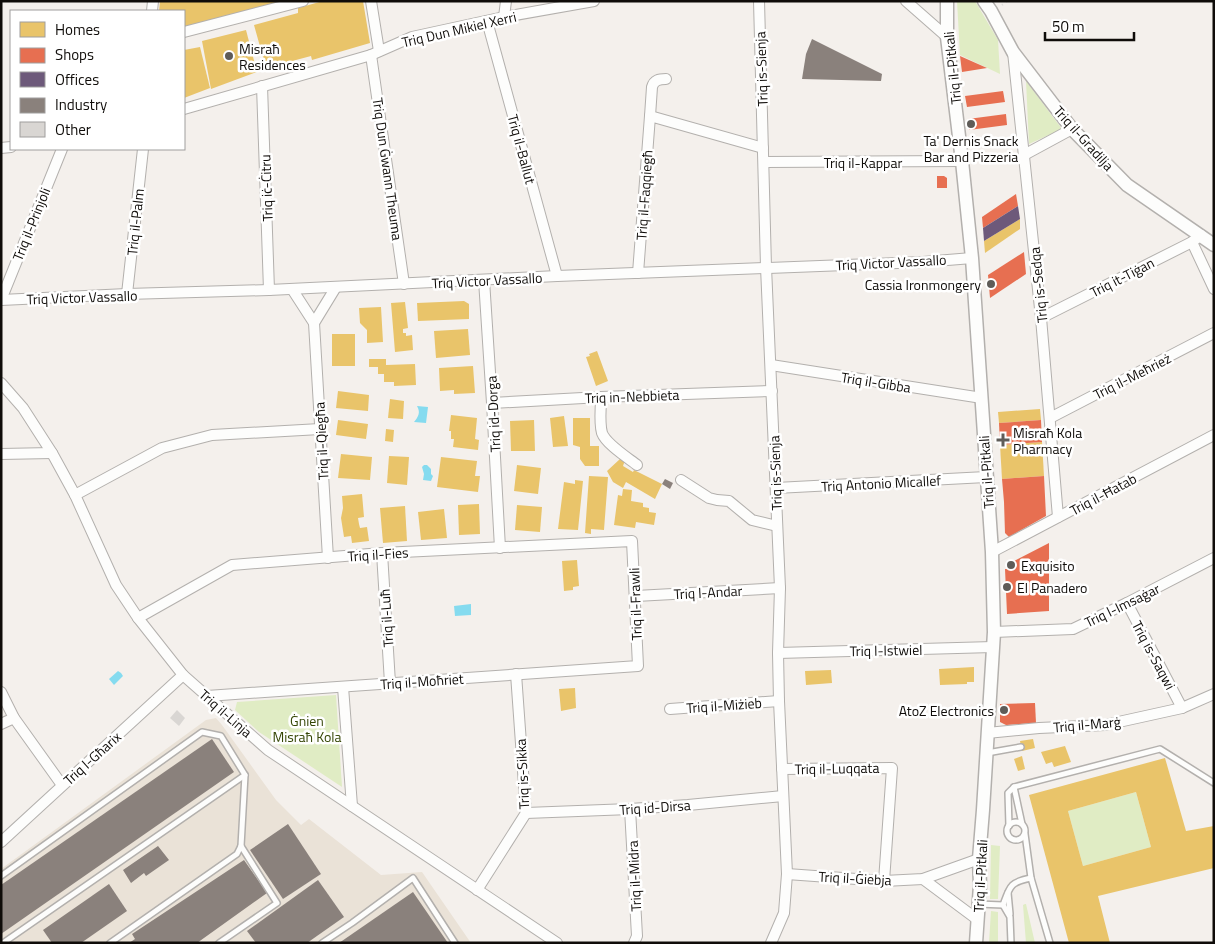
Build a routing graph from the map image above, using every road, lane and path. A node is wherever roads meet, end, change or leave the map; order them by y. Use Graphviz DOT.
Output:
graph roads {
  1 [pos="303,1"];
  2 [pos="370,1"];
  3 [pos="506,1"];
  4 [pos="594,1"];
  5 [pos="759,1"];
  6 [pos="906,1"];
  7 [pos="947,1"];
  8 [pos="984,1"];
  9 [pos="504,17"];
  10 [pos="487,21"];
  11 [pos="185,32"];
  12 [pos="948,36"];
  13 [pos="1013,52"];
  14 [pos="375,53"];
  15 [pos="666,79"];
  16 [pos="262,86"];
  17 [pos="185,109"];
  18 [pos="650,116"];
  19 [pos="1072,128"];
  20 [pos="763,148"];
  21 [pos="62,150"];
  22 [pos="143,150"];
  23 [pos="1024,155"];
  24 [pos="962,161"];
  25 [pos="764,162"];
  26 [pos="1196,239"];
  27 [pos="1214,245"];
  28 [pos="972,258"];
  29 [pos="766,267"];
  30 [pos="638,273"];
  31 [pos="557,276"];
  32 [pos="484,280"];
  33 [pos="404,284"];
  34 [pos="336,287"];
  35 [pos="292,289"];
  36 [pos="1214,289"];
  37 [pos="270,290"];
  38 [pos="127,294"];
  39 [pos="1,300"];
  40 [pos="1041,318"];
  41 [pos="314,323"];
  42 [pos="1214,333"];
  43 [pos="771,365"];
  44 [pos="1,383"];
  45 [pos="772,391"];
  46 [pos="601,398"];
  47 [pos="982,398"];
  48 [pos="492,403"];
  49 [pos="1050,418"];
  50 [pos="320,429"];
  51 [pos="1214,436"];
  52 [pos="52,453"];
  53 [pos="1,454"];
  54 [pos="637,465"];
  55 [pos="986,477"];
  56 [pos="681,480"];
  57 [pos="776,488"];
  58 [pos="75,495"];
  59 [pos="1058,517"];
  60 [pos="777,526"];
  61 [pos="632,542"];
  62 [pos="500,548"];
  63 [pos="992,552"];
  64 [pos="382,553"];
  65 [pos="328,558"];
  66 [pos="1214,558"];
  67 [pos="780,588"];
  68 [pos="636,596"];
  69 [pos="1127,603"];
  70 [pos="138,618"];
  71 [pos="994,632"];
  72 [pos="993,647"];
  73 [pos="778,653"];
  74 [pos="638,666"];
  75 [pos="516,674"];
  76 [pos="183,675"];
  77 [pos="390,683"];
  78 [pos="343,687"];
  79 [pos="1,692"];
  80 [pos="1214,694"];
  81 [pos="207,696"];
  82 [pos="779,701"];
  83 [pos="1182,708"];
  84 [pos="670,710"];
  85 [pos="14,718"];
  86 [pos="1,724"];
  87 [pos="987,733"];
  88 [pos="1021,747"];
  89 [pos="986,753"];
  90 [pos="782,769"];
  91 [pos="246,775"];
  92 [pos="1214,783"];
  93 [pos="62,785"];
  94 [pos="1014,786"];
  95 [pos="783,796"];
  96 [pos="352,806"];
  97 [pos="630,809"];
  98 [pos="526,813"];
  99 [pos="1022,824"];
  100 [pos="1009,826"];
  101 [pos="1025,834"];
  102 [pos="1,842"];
  103 [pos="241,846"];
  104 [pos="979,859"];
  105 [pos="787,874"];
  106 [pos="1,876"];
  107 [pos="1031,878"];
  108 [pos="923,879"];
  109 [pos="884,881"];
  110 [pos="477,890"];
  111 [pos="1008,890"];
  112 [pos="978,904"];
  113 [pos="1003,905"];
  114 [pos="1010,917"];
  115 [pos="978,920"];
  116 [pos="3,943"];
  117 [pos="110,943"];
  118 [pos="219,943"];
  119 [pos="322,943"];
  120 [pos="455,943"];
  121 [pos="557,943"];
  122 [pos="634,943"];
  123 [pos="771,943"];
  124 [pos="976,943"];
  125 [pos="1010,943"];
  126 [pos="1050,943"];
  1 -- 11 [label="street"];
  2 -- 14 [label="street, Triq Dun Ġwann Theuma"];
  3 -- 9 [label="street"];
  4 -- 9 [label="street, Triq Dun Mikiel Xerri"];
  5 -- 20 [label="street, Triq is-Sienja"];
  6 -- 12 [label="street"];
  7 -- 12 [label="street, Triq il-Pitkali"];
  8 -- 13 [label="street, Triq il-Gradilja"];
  9 -- 10 [label="street, Triq Dun Mikiel Xerri"];
  10 -- 14 [label="street, Triq Dun Mikiel Xerri"];
  10 -- 31 [label="street, Triq il-Ballut"];
  12 -- 24 [label="street, Triq il-Pitkali"];
  13 -- 19 [label="street, Triq il-Gradilja"];
  13 -- 23 [label="street, Triq is-Sedqa"];
  14 -- 16 [label="street, Triq Dun Mikiel Xerri"];
  14 -- 33 [label="street, Triq Dun Ġwann Theuma"];
  15 -- 18 [label="street, Triq il-Faqqiegħ"];
  16 -- 17 [label="street, Triq Dun Mikiel Xerri"];
  16 -- 37 [label="street, Triq iċ-Ċitru"];
  18 -- 20 [label="street"];
  18 -- 30 [label="street, Triq il-Faqqiegħ"];
  19 -- 23 [label="street"];
  19 -- 26 [label="street, Triq il-Gradilja"];
  20 -- 25 [label="street, Triq is-Sienja"];
  21 -- 39 [label="street, Triq il-Prinjoli"];
  22 -- 38 [label="street, Triq il-Palm"];
  23 -- 40 [label="street, Triq is-Sedqa"];
  24 -- 25 [label="street, Triq il-Kappar"];
  24 -- 28 [label="street, Triq il-Pitkali"];
  25 -- 29 [label="street, Triq is-Sienja"];
  26 -- 27 [label="street, Triq il-Gradilja"];
  26 -- 36 [label="street"];
  26 -- 40 [label="street, Triq it-Tiġan"];
  28 -- 29 [label="street, Triq Victor Vassallo"];
  28 -- 47 [label="street, Triq il-Pitkali"];
  29 -- 30 [label="street, Triq Victor Vassallo"];
  29 -- 43 [label="street, Triq is-Sienja"];
  30 -- 31 [label="street, Triq Victor Vassallo"];
  31 -- 32 [label="street, Triq Victor Vassallo"];
  32 -- 33 [label="street, Triq Victor Vassallo"];
  32 -- 48 [label="street, Triq id-Dorga"];
  33 -- 34 [label="street, Triq Victor Vassallo"];
  34 -- 35 [label="street, Triq Victor Vassallo"];
  34 -- 41 [label="street"];
  35 -- 37 [label="street, Triq Victor Vassallo"];
  35 -- 41 [label="street, Triq il-Qiegħa"];
  37 -- 38 [label="street, Triq Victor Vassallo"];
  38 -- 39 [label="street, Triq Victor Vassallo"];
  40 -- 49 [label="street, Triq is-Sedqa"];
  41 -- 50 [label="street, Triq il-Qiegħa"];
  42 -- 49 [label="street, Triq il-Meħrież"];
  43 -- 45 [label="street, Triq is-Sienja"];
  43 -- 47 [label="street, Triq il-Gibba"];
  44 -- 52 [label="street, Triq il-Linja"];
  45 -- 46 [label="street, Triq in-Nebbieta"];
  45 -- 57 [label="street, Triq is-Sienja"];
  46 -- 48 [label="street, Triq in-Nebbieta"];
  46 -- 54 [label="street"];
  47 -- 55 [label="street, Triq il-Pitkali"];
  48 -- 62 [label="street, Triq id-Dorga"];
  49 -- 59 [label="street, Triq is-Sedqa"];
  50 -- 58 [label="street"];
  50 -- 65 [label="street, Triq il-Qiegħa"];
  51 -- 59 [label="street, Triq il-Ħatab"];
  52 -- 53 [label="street"];
  52 -- 58 [label="street, Triq il-Linja"];
  55 -- 57 [label="street, Triq Antonio Micallef"];
  55 -- 63 [label="street, Triq il-Pitkali"];
  56 -- 60 [label="street"];
  57 -- 60 [label="street, Triq is-Sienja"];
  58 -- 70 [label="street, Triq il-Linja"];
  59 -- 63 [label="street, Triq il-Ħatab"];
  60 -- 67 [label="street, Triq is-Sienja"];
  61 -- 62 [label="street, Triq il-Fies"];
  61 -- 68 [label="street, Triq il-Frawli"];
  62 -- 64 [label="street, Triq il-Fies"];
  63 -- 71 [label="street, Triq il-Pitkali"];
  64 -- 65 [label="street, Triq il-Fies"];
  64 -- 77 [label="street, Triq il-Luħ"];
  65 -- 70 [label="street, Triq il-Fies"];
  66 -- 69 [label="street, Triq l-Imsaġar"];
  67 -- 68 [label="street, Triq l-Andar"];
  67 -- 73 [label="street, Triq is-Sienja"];
  68 -- 74 [label="street, Triq il-Frawli"];
  69 -- 71 [label="street, Triq l-Imsaġar"];
  69 -- 83 [label="street, Triq is-Saqwi"];
  70 -- 76 [label="street, Triq il-Linja"];
  71 -- 72 [label="street, Triq il-Pitkali"];
  72 -- 73 [label="street, Triq l-Istwiel"];
  72 -- 87 [label="street, Triq il-Pitkali"];
  73 -- 82 [label="street, Triq is-Sienja"];
  74 -- 75 [label="street, Triq il-Moħriet"];
  75 -- 77 [label="street, Triq il-Moħriet"];
  75 -- 98 [label="street, Triq is-Sikka"];
  76 -- 81 [label="street, Triq il-Linja"];
  76 -- 93 [label="street, Triq l-Għarix"];
  77 -- 78 [label="street, Triq il-Moħriet"];
  78 -- 81 [label="street, Triq il-Moħriet"];
  78 -- 96 [label="street"];
  79 -- 85 [label="street"];
  80 -- 83 [label="street, Triq il-Marġ"];
  81 -- 96 [label="street, Triq il-Linja"];
  82 -- 84 [label="street, Triq il-Miżieb"];
  82 -- 90 [label="street, Triq is-Sienja"];
  83 -- 87 [label="street, Triq il-Marġ"];
  85 -- 86 [label="street"];
  85 -- 93 [label="street"];
  87 -- 89 [label="street, Triq il-Pitkali"];
  88 -- 89 [label="lane"];
  89 -- 104 [label="street, Triq il-Pitkali"];
  90 -- 95 [label="street, Triq is-Sienja"];
  90 -- 109 [label="street, Triq il-Luqqata"];
  91 -- 103 [label="lane"];
  91 -- 106 [label="lane"];
  91 -- 116 [label="lane"];
  92 -- 94 [label="lane"];
  93 -- 102 [label="street, Triq l-Għarix"];
  94 -- 99 [label="lane"];
  94 -- 100 [label="lane"];
  95 -- 97 [label="street, Triq id-Dirsa"];
  95 -- 105 [label="street, Triq is-Sienja"];
  96 -- 110 [label="street, Triq il-Linja"];
  97 -- 98 [label="street, Triq id-Dirsa"];
  97 -- 122 [label="street, Triq il-Midra"];
  98 -- 110 [label="street, Triq is-Sikka"];
  99 -- 100 [label="lane"];
  99 -- 101 [label="lane"];
  100 -- 101 [label="lane"];
  101 -- 107 [label="lane"];
  103 -- 117 [label="lane"];
  103 -- 118 [label="lane"];
  104 -- 108 [label="street, Triq il-Ġiebja"];
  104 -- 112 [label="street, Triq il-Pitkali"];
  105 -- 109 [label="street, Triq il-Ġiebja"];
  105 -- 123 [label="street, Triq is-Sienja"];
  107 -- 111 [label="lane"];
  107 -- 126 [label="lane"];
  108 -- 109 [label="street, Triq il-Ġiebja"];
  108 -- 115 [label="street"];
  110 -- 121 [label="street, Triq il-Linja"];
  111 -- 113 [label="lane"];
  111 -- 114 [label="lane"];
  112 -- 113 [label="lane"];
  112 -- 115 [label="street, Triq il-Pitkali"];
  113 -- 114 [label="lane"];
  114 -- 125 [label="lane"];
  115 -- 124 [label="street, Triq il-Pitkali"];
  119 -- 120 [label="lane"];
}
